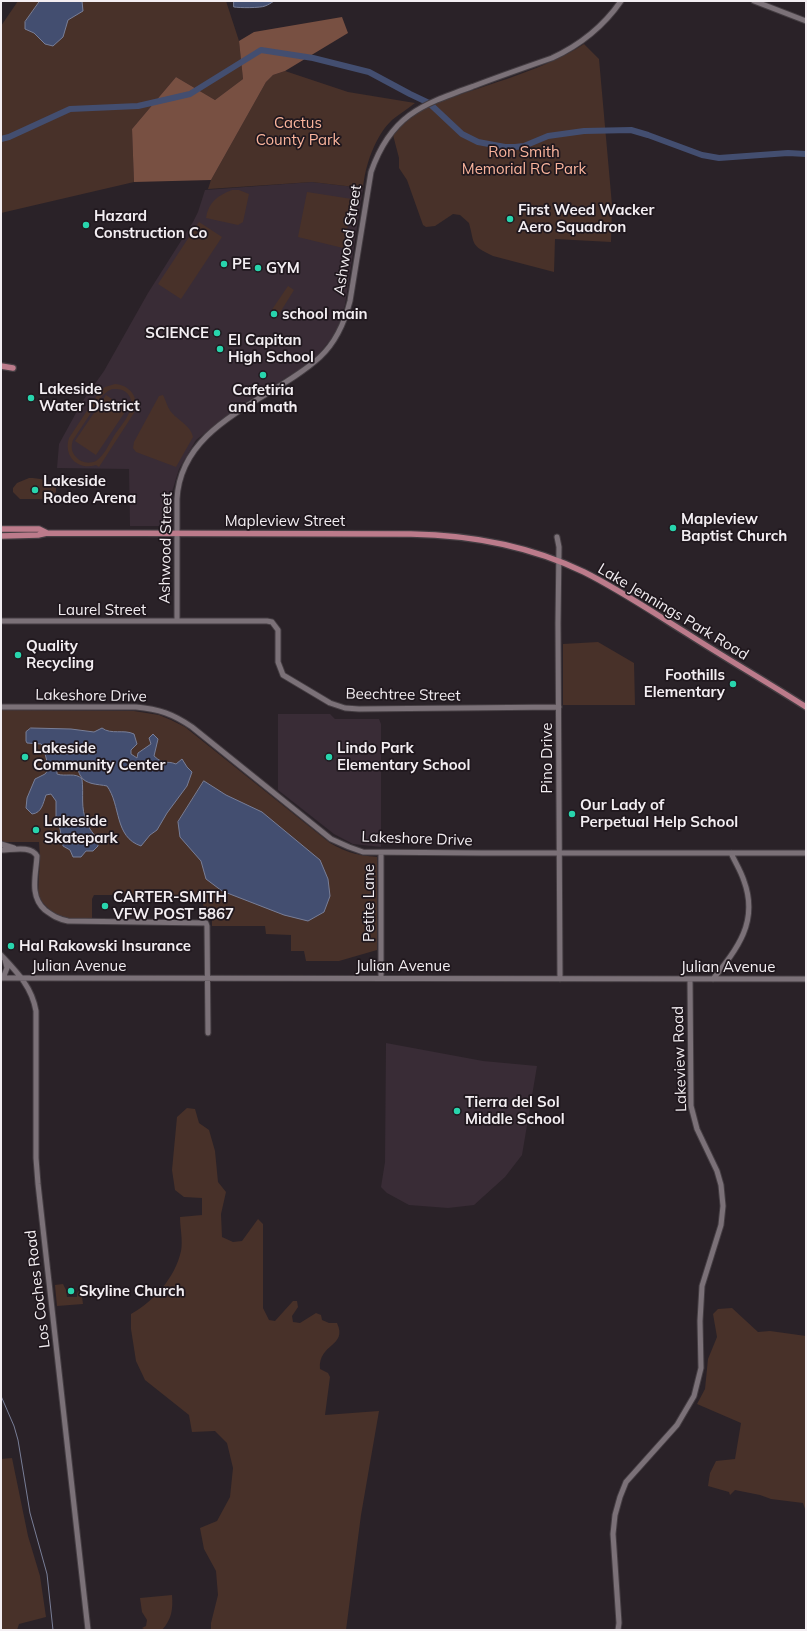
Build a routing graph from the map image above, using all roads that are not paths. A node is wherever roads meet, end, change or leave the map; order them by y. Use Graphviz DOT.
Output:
graph roads {
  1 [pos="621,1"];
  2 [pos="754,1"];
  3 [pos="806,21"];
  4 [pos="1,366"];
  5 [pos="13,368"];
  6 [pos="1,530"];
  7 [pos="47,533"];
  8 [pos="177,533"];
  9 [pos="1,536"];
  10 [pos="557,537"];
  11 [pos="521,549"];
  12 [pos="559,562"];
  13 [pos="1,621"];
  14 [pos="177,622"];
  15 [pos="275,625"];
  16 [pos="1,707"];
  17 [pos="559,707"];
  18 [pos="806,707"];
  19 [pos="1,844"];
  20 [pos="1,850"];
  21 [pos="26,850"];
  22 [pos="381,853"];
  23 [pos="560,853"];
  24 [pos="731,853"];
  25 [pos="806,853"];
  26 [pos="3,957"];
  27 [pos="2,978"];
  28 [pos="23,978"];
  29 [pos="208,978"];
  30 [pos="381,978"];
  31 [pos="560,978"];
  32 [pos="806,978"];
  33 [pos="690,979"];
  34 [pos="713,979"];
  35 [pos="208,1033"];
  36 [pos="88,1630"];
  37 [pos="618,1630"];
  1 -- 8 [label="street, Ashwood Street"];
  2 -- 3 [label="street"];
  4 -- 5 [label="main road"];
  6 -- 7 [label="main road, Mapleview Street"];
  7 -- 8 [label="main road, Mapleview Street"];
  7 -- 9 [label="main road, Mapleview Street"];
  8 -- 11 [label="main road, Mapleview Street"];
  8 -- 14 [label="street, Ashwood Street"];
  10 -- 12 [label="street, Pino Drive"];
  11 -- 12 [label="main road, Lake Jennings Park Road"];
  12 -- 17 [label="street, Pino Drive"];
  12 -- 18 [label="main road, Lake Jennings Park Road"];
  13 -- 14 [label="street, Laurel Street"];
  14 -- 15 [label="street, Laurel Street"];
  15 -- 17 [label="street, Beechtree Street"];
  16 -- 22 [label="street, Lakeshore Drive"];
  17 -- 23 [label="street, Pino Drive"];
  19 -- 21 [label="street"];
  20 -- 21 [label="street"];
  21 -- 29 [label="street"];
  22 -- 23 [label="street, Lakeshore Drive"];
  22 -- 30 [label="street, Petite Lane"];
  23 -- 24 [label="street, Lakeshore Drive"];
  23 -- 31 [label="street, Pino Drive"];
  24 -- 25 [label="street, Lakeshore Drive"];
  24 -- 34 [label="street"];
  26 -- 27 [label="street"];
  26 -- 28 [label="street, Los Coches Road"];
  27 -- 28 [label="street, Julian Avenue"];
  28 -- 29 [label="street, Julian Avenue"];
  28 -- 36 [label="street, Los Coches Road"];
  29 -- 30 [label="street, Julian Avenue"];
  29 -- 35 [label="street"];
  30 -- 31 [label="street, Julian Avenue"];
  31 -- 33 [label="street, Julian Avenue"];
  32 -- 34 [label="street, Julian Avenue"];
  33 -- 34 [label="street, Julian Avenue"];
  33 -- 37 [label="street, Lakeview Road"];
}
